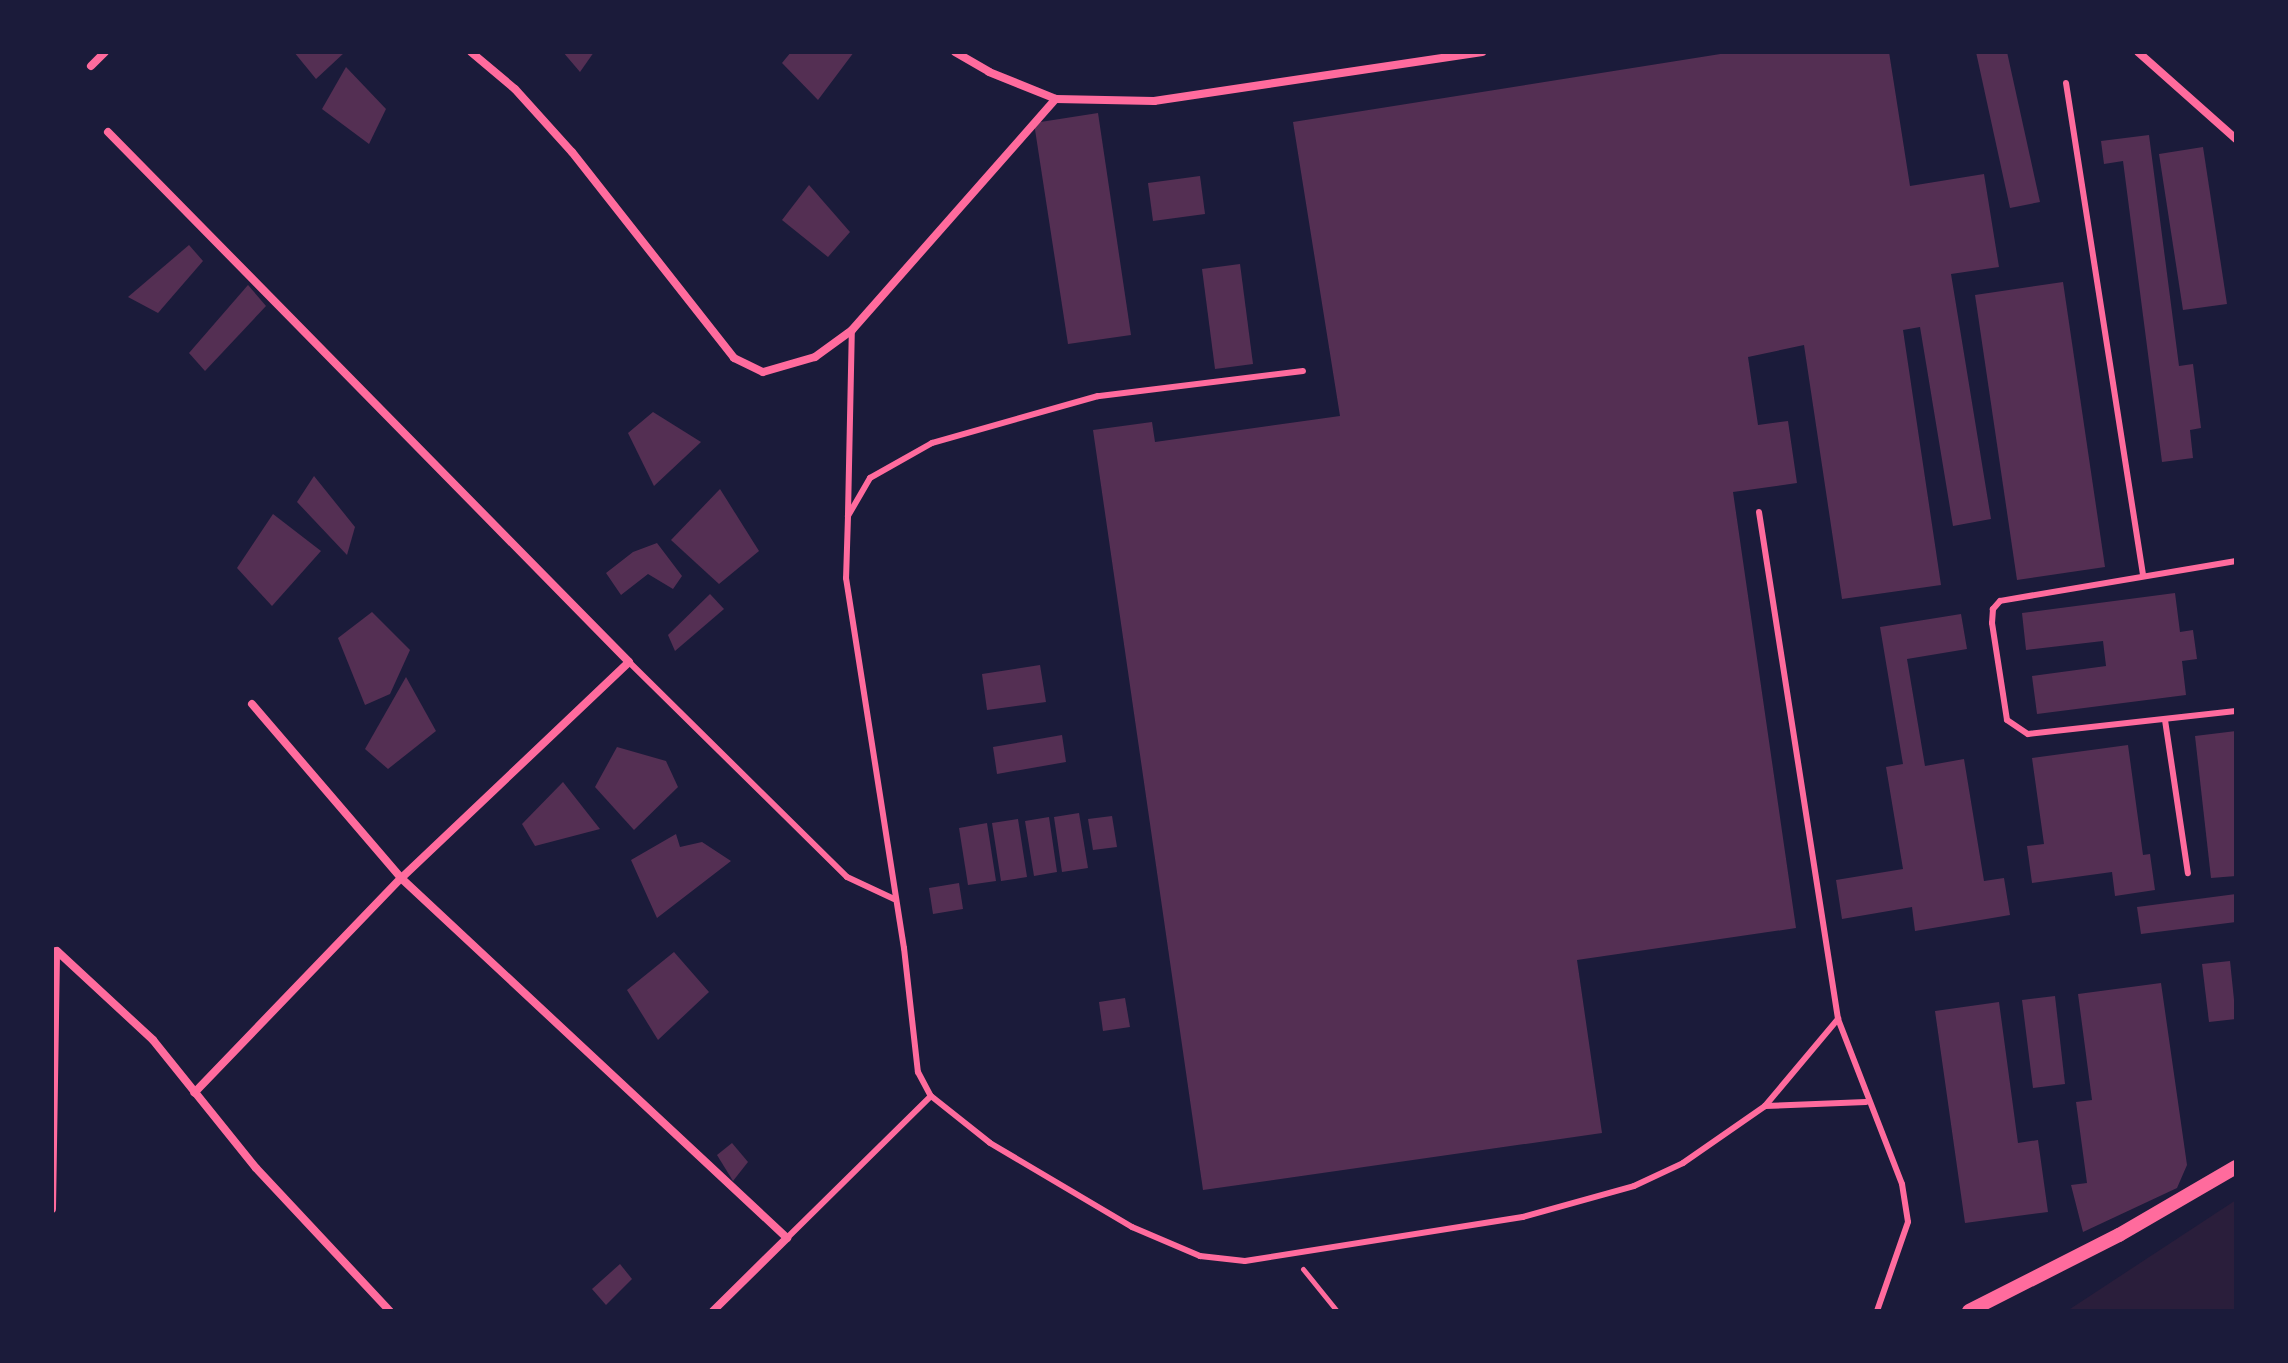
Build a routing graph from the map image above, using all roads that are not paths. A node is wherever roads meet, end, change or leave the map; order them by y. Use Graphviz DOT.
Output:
graph roads {
  1 [pos="105,52"];
  2 [pos="471,52"];
  3 [pos="955,52"];
  4 [pos="1482,52"];
  5 [pos="2138,52"];
  6 [pos="1447,55"];
  7 [pos="91,66"];
  8 [pos="2066,83"];
  9 [pos="1056,99"];
  10 [pos="108,132"];
  11 [pos="2236,139"];
  12 [pos="852,330"];
  13 [pos="1303,371"];
  14 [pos="1759,512"];
  15 [pos="848,516"];
  16 [pos="2236,561"];
  17 [pos="2143,575"];
  18 [pos="629,662"];
  19 [pos="252,704"];
  20 [pos="2236,711"];
  21 [pos="2165,720"];
  22 [pos="2188,873"];
  23 [pos="401,878"];
  24 [pos="894,899"];
  25 [pos="54,950"];
  26 [pos="1838,1019"];
  27 [pos="194,1093"];
  28 [pos="931,1096"];
  29 [pos="1866,1102"];
  30 [pos="1765,1106"];
  31 [pos="2236,1167"];
  32 [pos="52,1209"];
  33 [pos="787,1238"];
  34 [pos="390,1311"];
  35 [pos="713,1311"];
  36 [pos="1877,1311"];
  37 [pos="1969,1311"];
  1 -- 7 [label="street"];
  2 -- 12 [label="street"];
  3 -- 9 [label="street"];
  4 -- 6 [label="street"];
  5 -- 11 [label="street"];
  6 -- 9 [label="street"];
  8 -- 17 [label="lane"];
  9 -- 12 [label="street"];
  10 -- 18 [label="street"];
  12 -- 15 [label="lane"];
  13 -- 15 [label="lane"];
  14 -- 26 [label="lane"];
  15 -- 24 [label="lane"];
  16 -- 17 [label="lane"];
  17 -- 21 [label="lane"];
  18 -- 23 [label="street"];
  18 -- 24 [label="lane"];
  19 -- 23 [label="street"];
  20 -- 21 [label="lane"];
  21 -- 22 [label="lane"];
  23 -- 27 [label="street"];
  23 -- 33 [label="street"];
  24 -- 28 [label="lane"];
  25 -- 27 [label="street"];
  25 -- 32 [label="street"];
  26 -- 29 [label="lane"];
  26 -- 30 [label="lane"];
  27 -- 34 [label="street"];
  28 -- 30 [label="lane"];
  28 -- 33 [label="lane"];
  29 -- 30 [label="lane"];
  29 -- 36 [label="lane"];
  31 -- 37 [label="street"];
  33 -- 35 [label="street"];
}
